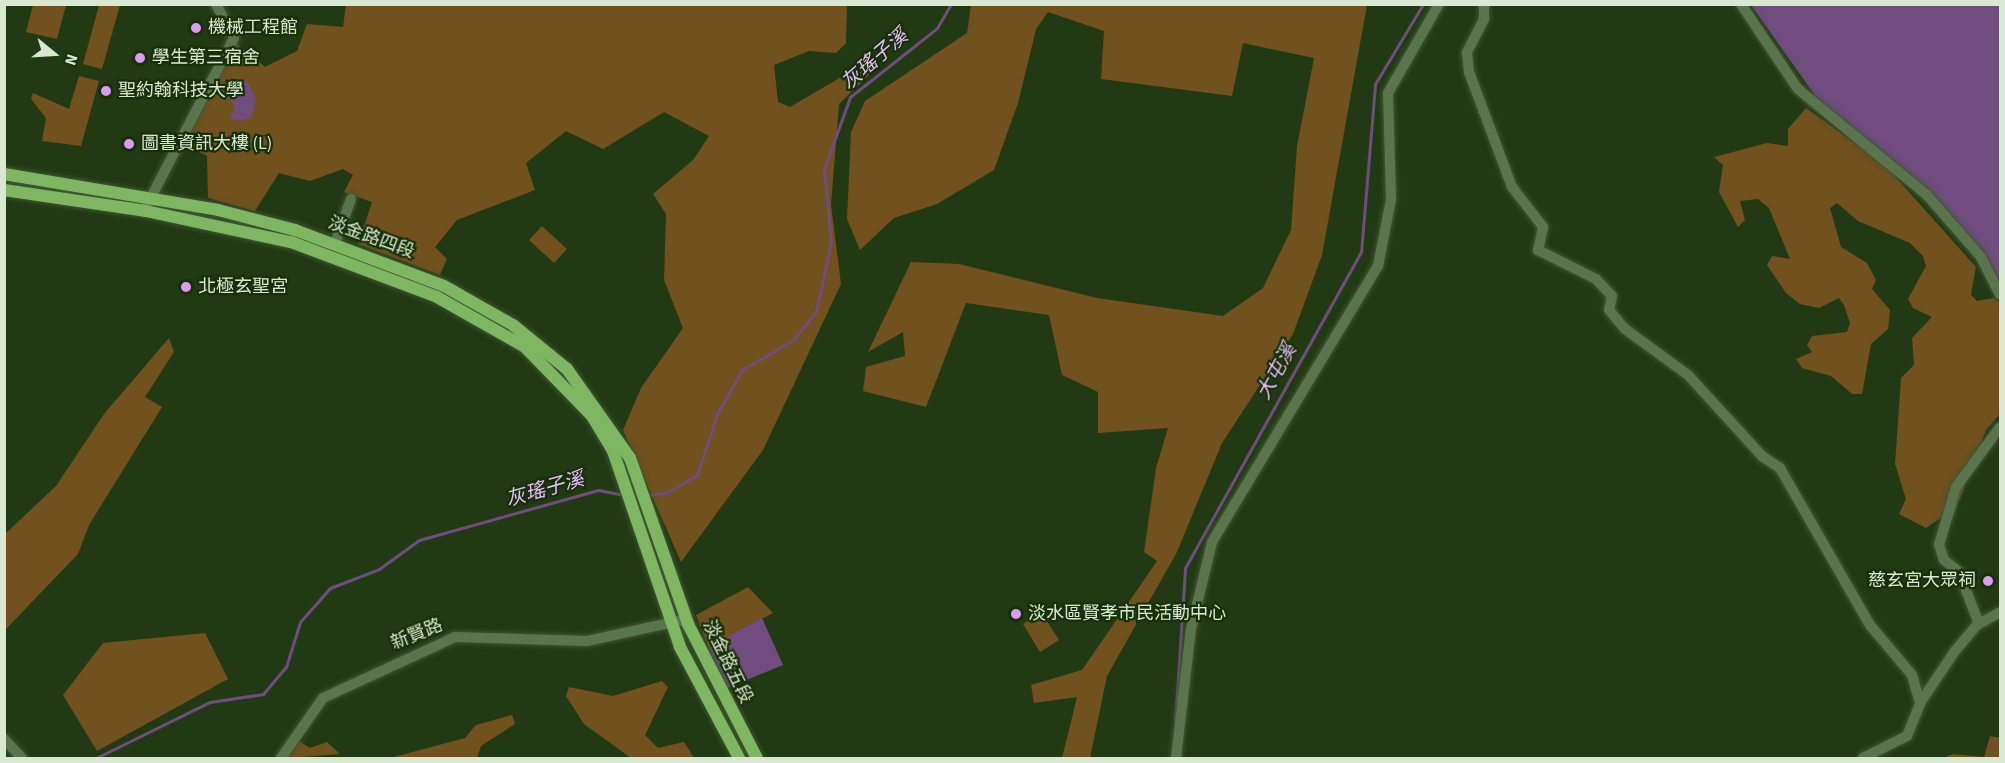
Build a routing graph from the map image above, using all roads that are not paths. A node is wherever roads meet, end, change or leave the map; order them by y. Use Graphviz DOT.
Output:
graph roads {
  1 [pos="216,4"];
  2 [pos="1439,4"];
  3 [pos="1484,4"];
  4 [pos="1741,4"];
  5 [pos="4,174"];
  6 [pos="4,190"];
  7 [pos="148,197"];
  8 [pos="351,199"];
  9 [pos="146,211"];
  10 [pos="335,243"];
  11 [pos="2001,296"];
  12 [pos="2001,427"];
  13 [pos="645,514"];
  14 [pos="2001,612"];
  15 [pos="681,621"];
  16 [pos="1979,624"];
  17 [pos="1920,703"];
  18 [pos="4,739"];
  19 [pos="22,759"];
  20 [pos="280,759"];
  21 [pos="739,759"];
  22 [pos="757,759"];
  23 [pos="1176,759"];
  24 [pos="1863,759"];
  1 -- 7 [label="street"];
  2 -- 23 [label="street"];
  3 -- 17 [label="street"];
  4 -- 11 [label="street"];
  5 -- 7 [label="main road, 淡金路四段"];
  6 -- 9 [label="main road, 淡金路四段"];
  7 -- 9 [label="street"];
  7 -- 10 [label="main road, 淡金路四段"];
  8 -- 10 [label="street"];
  9 -- 13 [label="main road, 淡金路四段"];
  10 -- 13 [label="main road, 淡金路四段"];
  12 -- 16 [label="street"];
  13 -- 15 [label="main road"];
  13 -- 15 [label="main road, 淡金路五段"];
  14 -- 16 [label="street"];
  15 -- 20 [label="street, 新賢路"];
  15 -- 21 [label="main road, 淡金路五段"];
  15 -- 22 [label="main road, 淡金路五段"];
  16 -- 17 [label="street"];
  17 -- 24 [label="street"];
  18 -- 19 [label="street"];
}
